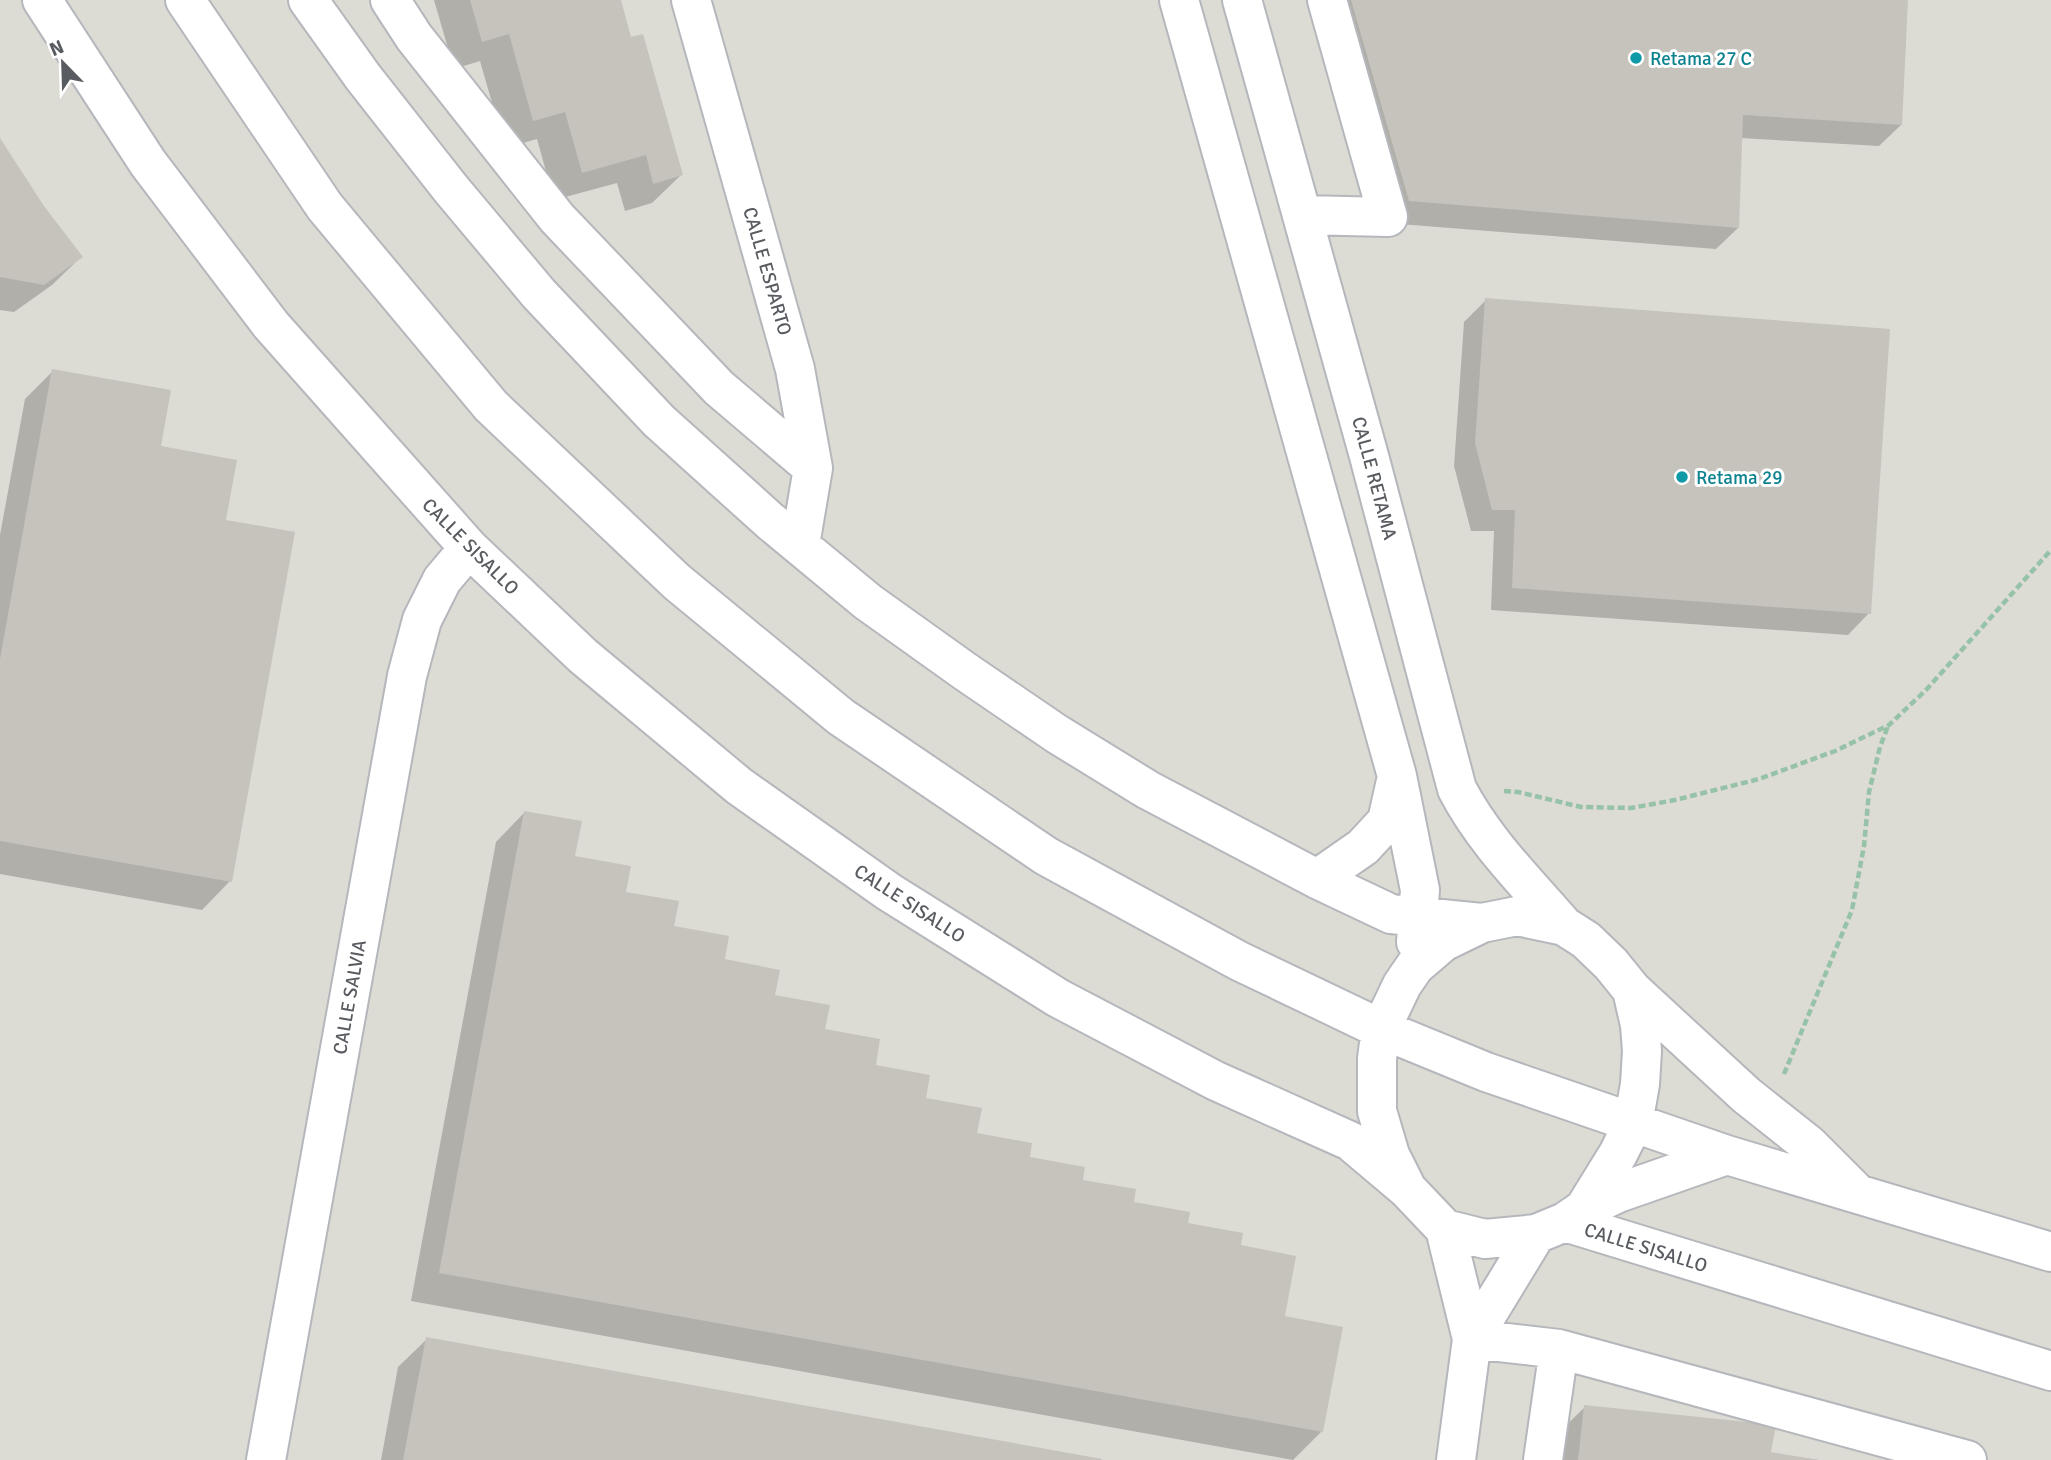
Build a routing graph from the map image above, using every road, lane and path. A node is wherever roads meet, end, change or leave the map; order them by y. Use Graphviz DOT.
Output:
graph roads {
  1 [pos="42,0"];
  2 [pos="185,0"];
  3 [pos="308,0"];
  4 [pos="390,0"];
  5 [pos="691,0"];
  6 [pos="1179,0"];
  7 [pos="1242,0"];
  8 [pos="1327,0"];
  9 [pos="1302,215"];
  10 [pos="813,468"];
  11 [pos="800,545"];
  12 [pos="470,548"];
  13 [pos="2051,550"];
  14 [pos="1889,725"];
  15 [pos="1397,776"];
  16 [pos="1458,789"];
  17 [pos="1317,879"];
  18 [pos="1418,916"];
  19 [pos="1482,923"];
  20 [pos="1564,926"];
  21 [pos="1415,965"];
  22 [pos="1632,990"];
  23 [pos="1381,1029"];
  24 [pos="1767,1112"];
  25 [pos="1633,1124"];
  26 [pos="1727,1155"];
  27 [pos="1406,1189"];
  28 [pos="1858,1194"];
  29 [pos="1561,1221"];
  30 [pos="1445,1229"];
  31 [pos="2051,1252"];
  32 [pos="1472,1339"];
  33 [pos="1559,1349"];
  34 [pos="2051,1371"];
  35 [pos="266,1460"];
  36 [pos="1456,1460"];
  37 [pos="1543,1460"];
  38 [pos="1967,1460"];
  1 -- 12 [label="street, CALLE SISALLO"];
  2 -- 23 [label="street"];
  3 -- 11 [label="street"];
  4 -- 10 [label="street"];
  5 -- 10 [label="street, CALLE ESPARTO"];
  6 -- 15 [label="street"];
  7 -- 9 [label="street, CALLE RETAMA"];
  8 -- 9 [label="street"];
  9 -- 16 [label="street, CALLE RETAMA"];
  10 -- 11 [label="street, CALLE ESPARTO"];
  11 -- 17 [label="street"];
  12 -- 27 [label="street, CALLE SISALLO"];
  12 -- 35 [label="street, CALLE SALVIA"];
  13 -- 14 [label="path"];
  14 -- 16 [label="path"];
  14 -- 24 [label="path"];
  15 -- 17 [label="street"];
  15 -- 18 [label="street"];
  16 -- 20 [label="street, CALLE RETAMA"];
  17 -- 18 [label="street"];
  18 -- 19 [label="street"];
  18 -- 21 [label="street"];
  19 -- 20 [label="street"];
  19 -- 21 [label="street"];
  20 -- 22 [label="street"];
  21 -- 23 [label="street"];
  22 -- 24 [label="street"];
  22 -- 25 [label="street"];
  23 -- 25 [label="street"];
  23 -- 27 [label="street"];
  24 -- 28 [label="street"];
  25 -- 26 [label="street"];
  25 -- 29 [label="street"];
  26 -- 28 [label="street"];
  26 -- 29 [label="street"];
  27 -- 30 [label="street, CALLE SISALLO"];
  28 -- 31 [label="street"];
  29 -- 30 [label="street, CALLE SISALLO"];
  29 -- 32 [label="street"];
  29 -- 34 [label="street, CALLE SISALLO"];
  30 -- 32 [label="street"];
  32 -- 33 [label="street"];
  32 -- 36 [label="street"];
  33 -- 37 [label="street"];
  33 -- 38 [label="street"];
}
